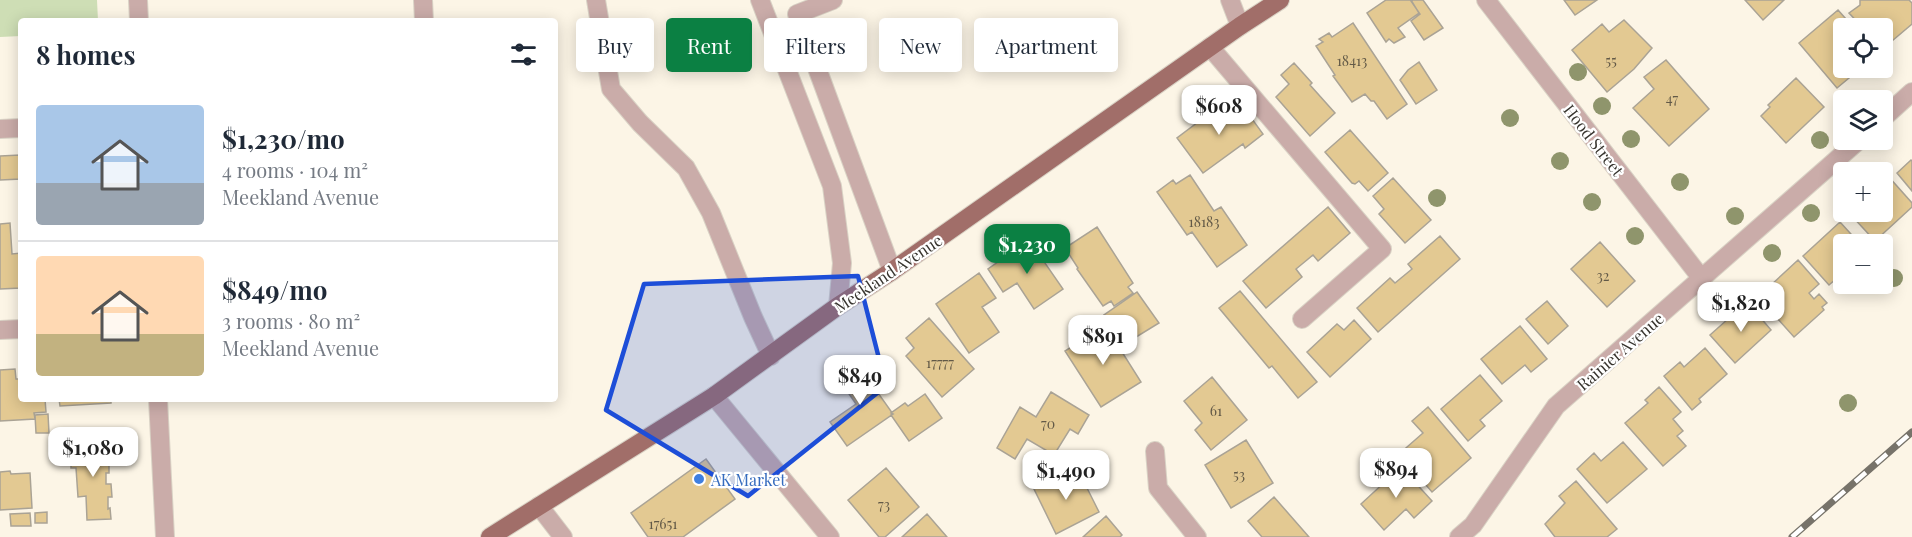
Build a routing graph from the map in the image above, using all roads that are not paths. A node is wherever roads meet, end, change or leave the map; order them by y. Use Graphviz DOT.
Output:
graph roads {
  1 [pos="138,0"];
  2 [pos="423,0"];
  3 [pos="596,0"];
  4 [pos="760,0"];
  5 [pos="833,0"];
  6 [pos="1230,0"];
  7 [pos="1280,0"];
  8 [pos="1486,0"];
  9 [pos="139,18"];
  10 [pos="424,18"];
  11 [pos="1240,26"];
  12 [pos="1210,47"];
  13 [pos="1912,93"];
  14 [pos="1893,109"];
  15 [pos="18,128"];
  16 [pos="0,129"];
  17 [pos="1848,150"];
  18 [pos="892,271"];
  19 [pos="1702,279"];
  20 [pos="838,306"];
  21 [pos="1302,319"];
  22 [pos="18,329"];
  23 [pos="0,330"];
  24 [pos="771,356"];
  25 [pos="714,396"];
  26 [pos="158,402"];
  27 [pos="1155,451"];
  28 [pos="539,506"];
  29 [pos="165,537"];
  30 [pos="490,537"];
  31 [pos="563,537"];
  32 [pos="830,537"];
  33 [pos="1197,537"];
  34 [pos="1459,537"];
  1 -- 9 [label="street"];
  2 -- 10 [label="street"];
  3 -- 24 [label="street"];
  4 -- 20 [label="street"];
  5 -- 18 [label="street"];
  6 -- 11 [label="street"];
  7 -- 11 [label="main road, Meekland Avenue"];
  8 -- 19 [label="street, Hood Street"];
  11 -- 12 [label="main road, Meekland Avenue"];
  12 -- 18 [label="main road, Meekland Avenue"];
  12 -- 21 [label="street"];
  13 -- 14 [label="street"];
  15 -- 16 [label="street"];
  17 -- 19 [label="street, Rainier Avenue"];
  18 -- 20 [label="main road, Meekland Avenue"];
  19 -- 34 [label="street, Rainier Avenue"];
  20 -- 24 [label="main road, Meekland Avenue"];
  22 -- 23 [label="street"];
  24 -- 25 [label="main road, Meekland Avenue"];
  25 -- 28 [label="main road, Meekland Avenue"];
  25 -- 32 [label="street"];
  26 -- 29 [label="street"];
  27 -- 33 [label="street"];
  28 -- 30 [label="main road, Meekland Avenue"];
  28 -- 31 [label="street"];
}
